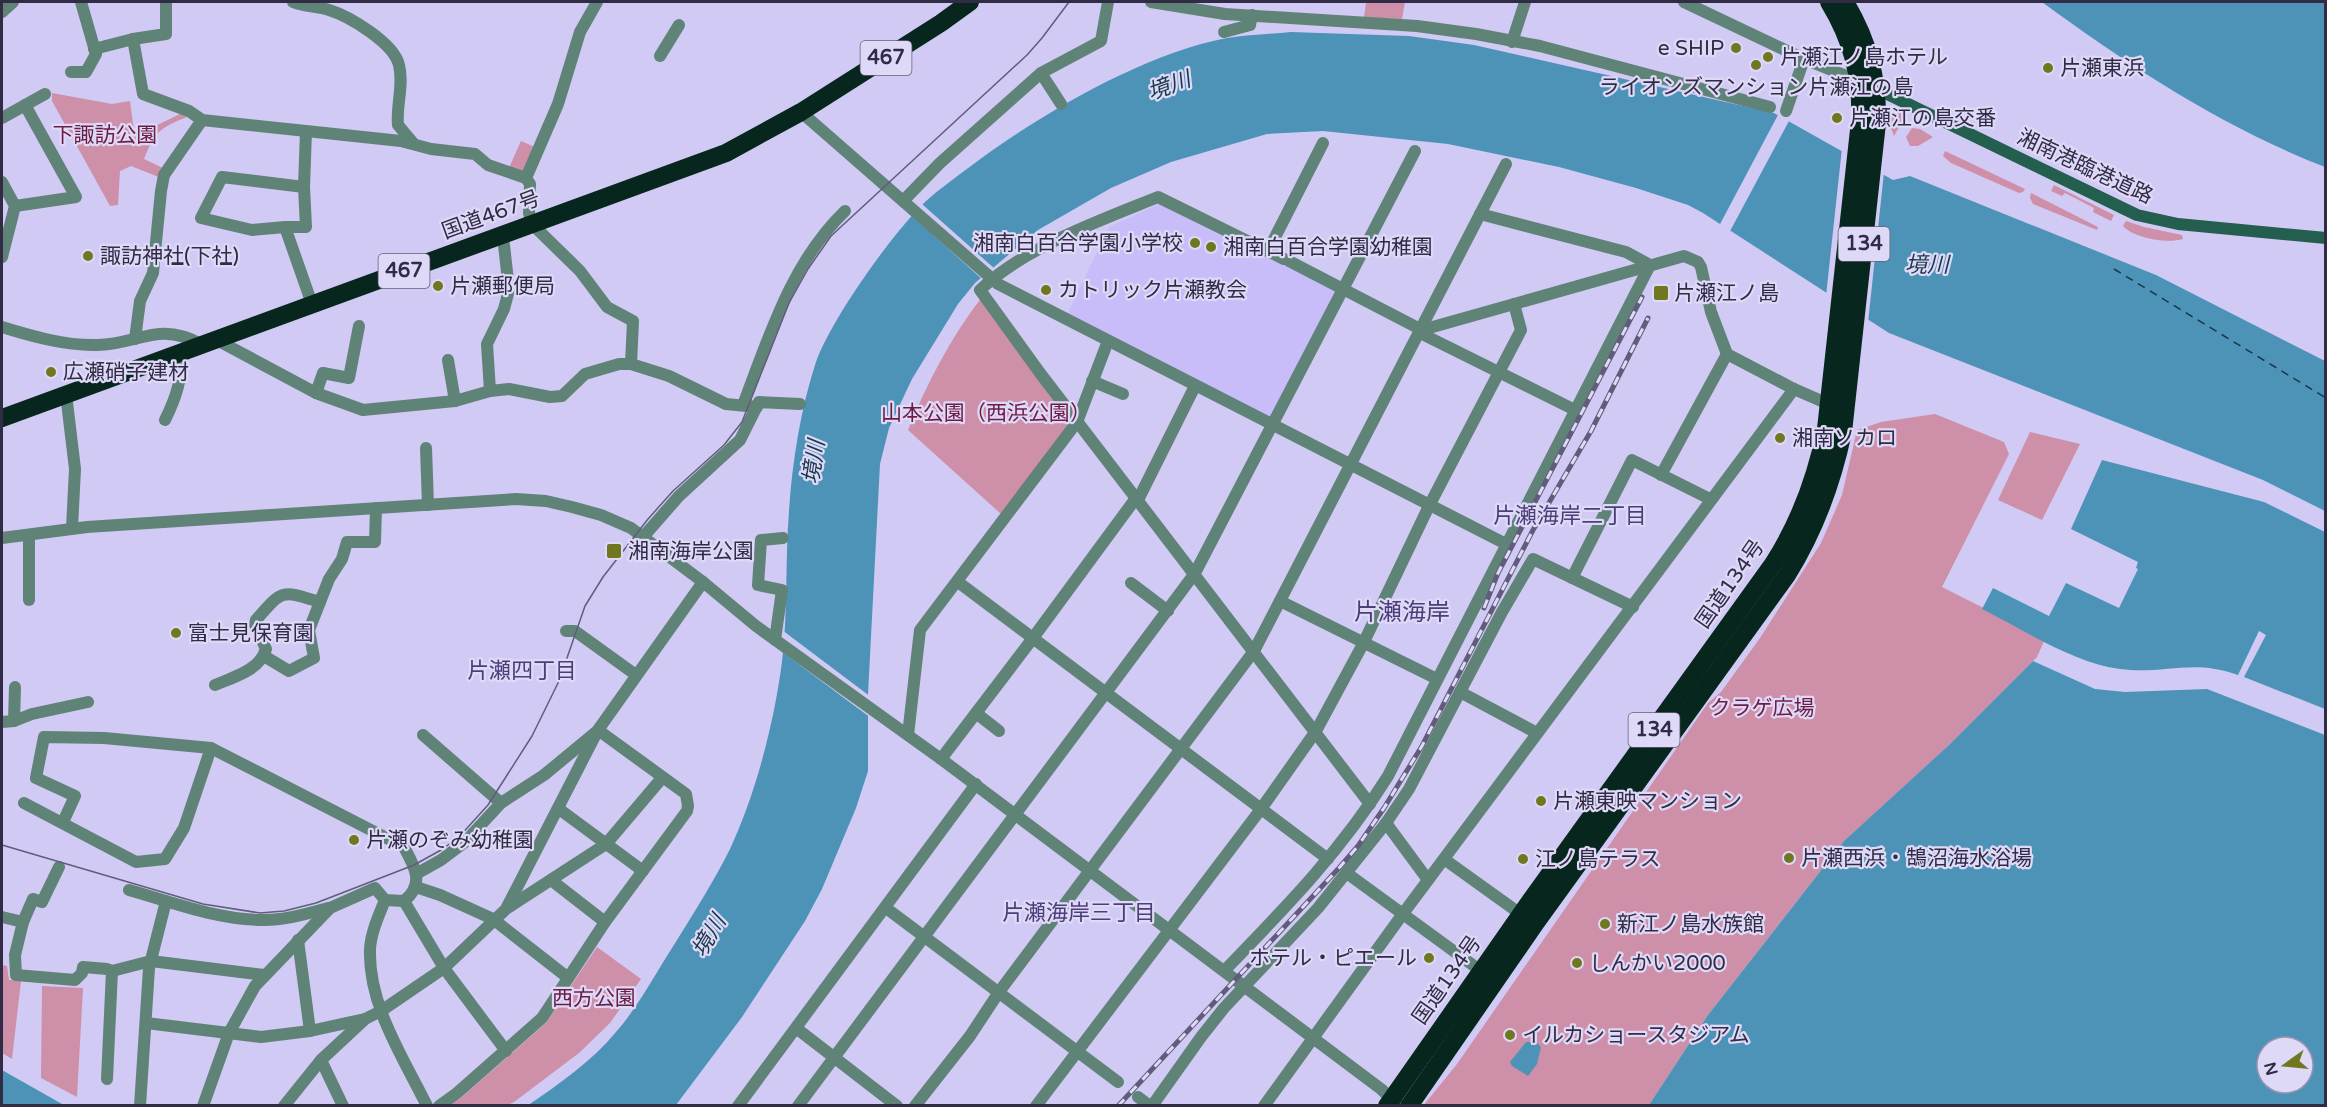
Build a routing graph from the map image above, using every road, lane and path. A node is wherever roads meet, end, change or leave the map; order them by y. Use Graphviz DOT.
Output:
graph roads {
  1 [pos="12,2"];
  2 [pos="81,2"];
  3 [pos="166,2"];
  4 [pos="293,2"];
  5 [pos="597,2"];
  6 [pos="970,2"];
  7 [pos="1108,2"];
  8 [pos="1151,2"];
  9 [pos="1525,2"];
  10 [pos="1684,2"];
  11 [pos="1829,2"];
  12 [pos="1845,2"];
  13 [pos="2,12"];
  14 [pos="1252,15"];
  15 [pos="680,25"];
  16 [pos="1224,32"];
  17 [pos="134,39"];
  18 [pos="1512,42"];
  19 [pos="94,49"];
  20 [pos="660,56"];
  21 [pos="1804,59"];
  22 [pos="71,72"];
  23 [pos="1041,73"];
  24 [pos="1868,85"];
  25 [pos="45,94"];
  26 [pos="1061,104"];
  27 [pos="25,105"];
  28 [pos="1770,107"];
  29 [pos="1786,111"];
  30 [pos="801,112"];
  31 [pos="2,118"];
  32 [pos="202,120"];
  33 [pos="306,131"];
  34 [pos="1323,143"];
  35 [pos="414,144"];
  36 [pos="1415,150"];
  37 [pos="1506,164"];
  38 [pos="526,178"];
  39 [pos="2,182"];
  40 [pos="304,187"];
  41 [pos="903,201"];
  42 [pos="15,206"];
  43 [pos="845,211"];
  44 [pos="1480,214"];
  45 [pos="532,224"];
  46 [pos="285,226"];
  47 [pos="500,236"];
  48 [pos="2325,238"];
  49 [pos="1034,245"];
  50 [pos="1268,251"];
  51 [pos="2,257"];
  52 [pos="1650,265"];
  53 [pos="993,276"];
  54 [pos="1343,288"];
  55 [pos="312,304"];
  56 [pos="1514,304"];
  57 [pos="359,326"];
  58 [pos="2,327"];
  59 [pos="1421,332"];
  60 [pos="135,339"];
  61 [pos="1108,341"];
  62 [pos="208,342"];
  63 [pos="182,351"];
  64 [pos="1727,354"];
  65 [pos="448,360"];
  66 [pos="631,364"];
  67 [pos="1499,372"];
  68 [pos="1092,381"];
  69 [pos="1194,386"];
  70 [pos="1794,389"];
  71 [pos="490,391"];
  72 [pos="316,393"];
  73 [pos="66,394"];
  74 [pos="1123,394"];
  75 [pos="455,401"];
  76 [pos="800,404"];
  77 [pos="743,405"];
  78 [pos="757,407"];
  79 [pos="1838,408"];
  80 [pos="1575,410"];
  81 [pos="2,418"];
  82 [pos="165,420"];
  83 [pos="1077,422"];
  84 [pos="1272,425"];
  85 [pos="426,448"];
  86 [pos="1351,465"];
  87 [pos="1661,475"];
  88 [pos="1137,499"];
  89 [pos="1710,500"];
  90 [pos="429,505"];
  91 [pos="1429,506"];
  92 [pos="376,508"];
  93 [pos="72,528"];
  94 [pos="29,535"];
  95 [pos="644,536"];
  96 [pos="2,538"];
  97 [pos="783,538"];
  98 [pos="1506,544"];
  99 [pos="1196,573"];
  100 [pos="1572,578"];
  101 [pos="703,582"];
  102 [pos="957,582"];
  103 [pos="1131,584"];
  104 [pos="29,600"];
  105 [pos="1280,601"];
  106 [pos="320,602"];
  107 [pos="1632,607"];
  108 [pos="1168,611"];
  109 [pos="566,631"];
  110 [pos="1033,638"];
  111 [pos="779,643"];
  112 [pos="1363,644"];
  113 [pos="1254,651"];
  114 [pos="264,656"];
  115 [pos="636,675"];
  116 [pos="1437,679"];
  117 [pos="215,685"];
  118 [pos="15,687"];
  119 [pos="1460,692"];
  120 [pos="1106,693"];
  121 [pos="88,702"];
  122 [pos="976,713"];
  123 [pos="8,722"];
  124 [pos="598,730"];
  125 [pos="999,731"];
  126 [pos="1316,731"];
  127 [pos="1537,733"];
  128 [pos="423,735"];
  129 [pos="908,735"];
  130 [pos="211,748"];
  131 [pos="1182,748"];
  132 [pos="941,759"];
  133 [pos="662,778"];
  134 [pos="976,784"];
  135 [pos="24,803"];
  136 [pos="501,803"];
  137 [pos="1370,804"];
  138 [pos="559,809"];
  139 [pos="1261,809"];
  140 [pos="1014,814"];
  141 [pos="63,822"];
  142 [pos="1386,823"];
  143 [pos="606,844"];
  144 [pos="1328,859"];
  145 [pos="1444,859"];
  146 [pos="59,867"];
  147 [pos="643,871"];
  148 [pos="1091,871"];
  149 [pos="416,874"];
  150 [pos="1348,874"];
  151 [pos="551,880"];
  152 [pos="1428,880"];
  153 [pos="416,887"];
  154 [pos="129,890"];
  155 [pos="385,900"];
  156 [pos="166,901"];
  157 [pos="404,901"];
  158 [pos="330,908"];
  159 [pos="886,908"];
  160 [pos="506,909"];
  161 [pos="1402,915"];
  162 [pos="2,917"];
  163 [pos="1528,919"];
  164 [pos="493,920"];
  165 [pos="23,922"];
  166 [pos="605,922"];
  167 [pos="1168,929"];
  168 [pos="924,937"];
  169 [pos="298,940"];
  170 [pos="151,961"];
  171 [pos="444,968"];
  172 [pos="1225,970"];
  173 [pos="112,971"];
  174 [pos="1481,971"];
  175 [pos="264,975"];
  176 [pos="567,977"];
  177 [pos="1244,985"];
  178 [pos="999,992"];
  179 [pos="381,1011"];
  180 [pos="365,1019"];
  181 [pos="146,1023"];
  182 [pos="796,1028"];
  183 [pos="310,1031"];
  184 [pos="229,1033"];
  185 [pos="1312,1036"];
  186 [pos="506,1051"];
  187 [pos="1076,1052"];
  188 [pos="834,1058"];
  189 [pos="321,1060"];
  190 [pos="107,1079"];
  191 [pos="1118,1082"];
  192 [pos="1138,1097"];
  193 [pos="1397,1104"];
  194 [pos="140,1106"];
  195 [pos="203,1106"];
  196 [pos="284,1106"];
  197 [pos="343,1106"];
  198 [pos="428,1106"];
  199 [pos="439,1106"];
  200 [pos="738,1106"];
  201 [pos="798,1106"];
  202 [pos="897,1106"];
  203 [pos="915,1106"];
  204 [pos="1036,1106"];
  205 [pos="1151,1106"];
  206 [pos="1264,1106"];
  1 -- 13 [label="street"];
  2 -- 19 [label="street"];
  3 -- 17 [label="street"];
  4 -- 35 [label="street"];
  5 -- 38 [label="street"];
  6 -- 30 [label="highway, 国道467号 / 467"];
  7 -- 23 [label="street"];
  8 -- 14 [label="street"];
  9 -- 18 [label="street"];
  10 -- 21 [label="street"];
  11 -- 24 [label="highway, 国道134号 / 134"];
  12 -- 24 [label="highway, 国道134号 / 134"];
  14 -- 16 [label="street"];
  14 -- 18 [label="street"];
  15 -- 20 [label="street"];
  17 -- 19 [label="street"];
  17 -- 32 [label="street"];
  18 -- 28 [label="street"];
  19 -- 22 [label="street"];
  21 -- 24 [label="street"];
  21 -- 29 [label="street"];
  23 -- 26 [label="street"];
  23 -- 41 [label="street"];
  24 -- 48 [label="street, 湘南港臨港道路"];
  24 -- 79 [label="highway, 国道134号 / 134"];
  24 -- 79 [label="highway, 国道134号 / 134"];
  25 -- 27 [label="street"];
  27 -- 31 [label="street"];
  27 -- 42 [label="street"];
  30 -- 41 [label="street"];
  30 -- 45 [label="highway, 国道467号 / 467"];
  32 -- 33 [label="street"];
  32 -- 60 [label="street"];
  33 -- 35 [label="street"];
  33 -- 40 [label="street"];
  34 -- 50 [label="street"];
  35 -- 38 [label="street"];
  36 -- 54 [label="street"];
  37 -- 44 [label="street"];
  38 -- 45 [label="street"];
  39 -- 42 [label="street"];
  40 -- 46 [label="street"];
  40 -- 46 [label="street"];
  41 -- 53 [label="street"];
  42 -- 51 [label="street"];
  43 -- 77 [label="street"];
  44 -- 52 [label="street"];
  44 -- 59 [label="street"];
  45 -- 47 [label="highway, 国道467号 / 467"];
  45 -- 66 [label="street"];
  46 -- 55 [label="street"];
  47 -- 55 [label="highway, 国道467号 / 467"];
  47 -- 71 [label="street"];
  49 -- 53 [label="street"];
  50 -- 53 [label="street"];
  50 -- 54 [label="street"];
  52 -- 56 [label="street"];
  52 -- 64 [label="street"];
  52 -- 80 [label="street"];
  53 -- 61 [label="street"];
  53 -- 83 [label="street"];
  54 -- 59 [label="street"];
  54 -- 84 [label="street"];
  55 -- 62 [label="highway, 国道467号 / 467"];
  56 -- 59 [label="street"];
  56 -- 67 [label="street"];
  57 -- 72 [label="street"];
  58 -- 60 [label="street"];
  59 -- 67 [label="street"];
  59 -- 86 [label="street"];
  60 -- 62 [label="street"];
  61 -- 68 [label="street"];
  61 -- 69 [label="street"];
  62 -- 63 [label="highway, 国道467号 / 467"];
  62 -- 72 [label="street"];
  63 -- 73 [label="highway, 国道467号 / 467"];
  63 -- 82 [label="street"];
  64 -- 70 [label="street"];
  64 -- 87 [label="street"];
  65 -- 75 [label="street"];
  66 -- 71 [label="street"];
  66 -- 77 [label="street"];
  67 -- 80 [label="street"];
  67 -- 91 [label="street"];
  68 -- 74 [label="street"];
  68 -- 83 [label="street"];
  69 -- 84 [label="street"];
  69 -- 88 [label="street"];
  70 -- 79 [label="street"];
  70 -- 89 [label="street"];
  71 -- 75 [label="street"];
  72 -- 75 [label="street"];
  73 -- 81 [label="highway, 国道467号 / 467"];
  73 -- 93 [label="street"];
  76 -- 78 [label="street"];
  77 -- 78 [label="street"];
  78 -- 95 [label="street"];
  79 -- 163 [label="highway, 国道134号 / 134"];
  80 -- 98 [label="street"];
  83 -- 88 [label="street"];
  83 -- 102 [label="street"];
  84 -- 86 [label="street"];
  84 -- 99 [label="street"];
  85 -- 90 [label="street"];
  86 -- 91 [label="street"];
  86 -- 105 [label="street"];
  87 -- 89 [label="street"];
  87 -- 100 [label="street"];
  88 -- 99 [label="street"];
  88 -- 110 [label="street"];
  89 -- 107 [label="street"];
  90 -- 92 [label="street"];
  90 -- 95 [label="street"];
  91 -- 98 [label="street"];
  91 -- 112 [label="street"];
  92 -- 93 [label="street"];
  92 -- 106 [label="street"];
  93 -- 94 [label="street"];
  94 -- 96 [label="street"];
  94 -- 104 [label="street"];
  95 -- 101 [label="street"];
  97 -- 111 [label="street"];
  98 -- 116 [label="street"];
  99 -- 108 [label="street"];
  99 -- 113 [label="street"];
  100 -- 107 [label="street"];
  100 -- 119 [label="street"];
  101 -- 111 [label="street"];
  101 -- 115 [label="street"];
  102 -- 110 [label="street"];
  102 -- 129 [label="street"];
  103 -- 108 [label="street"];
  105 -- 112 [label="street"];
  105 -- 113 [label="street"];
  106 -- 114 [label="street"];
  106 -- 114 [label="street"];
  107 -- 127 [label="street"];
  108 -- 120 [label="street"];
  109 -- 115 [label="street"];
  110 -- 120 [label="street"];
  110 -- 122 [label="street"];
  111 -- 129 [label="street"];
  112 -- 116 [label="street"];
  112 -- 126 [label="street"];
  113 -- 126 [label="street"];
  113 -- 131 [label="street"];
  114 -- 117 [label="street"];
  115 -- 124 [label="street"];
  116 -- 137 [label="street"];
  118 -- 123 [label="street"];
  119 -- 127 [label="street"];
  119 -- 142 [label="street"];
  120 -- 131 [label="street"];
  120 -- 140 [label="street"];
  121 -- 123 [label="street"];
  122 -- 125 [label="street"];
  122 -- 132 [label="street"];
  124 -- 133 [label="street"];
  124 -- 136 [label="street"];
  124 -- 138 [label="street"];
  126 -- 137 [label="street"];
  126 -- 139 [label="street"];
  127 -- 145 [label="street"];
  128 -- 136 [label="street"];
  129 -- 132 [label="street"];
  130 -- 141 [label="street"];
  130 -- 141 [label="street"];
  130 -- 149 [label="street"];
  131 -- 139 [label="street"];
  131 -- 148 [label="street"];
  132 -- 134 [label="street"];
  133 -- 143 [label="street"];
  133 -- 147 [label="street"];
  134 -- 140 [label="street"];
  134 -- 159 [label="street"];
  135 -- 141 [label="street"];
  136 -- 149 [label="street"];
  137 -- 144 [label="street"];
  138 -- 143 [label="street"];
  138 -- 160 [label="street"];
  139 -- 144 [label="street"];
  139 -- 167 [label="street"];
  140 -- 148 [label="street"];
  140 -- 168 [label="street"];
  142 -- 150 [label="street"];
  142 -- 152 [label="street"];
  143 -- 147 [label="street"];
  143 -- 151 [label="street"];
  144 -- 172 [label="street"];
  145 -- 152 [label="street"];
  145 -- 163 [label="street"];
  146 -- 165 [label="street"];
  147 -- 166 [label="street"];
  148 -- 167 [label="street"];
  148 -- 178 [label="street"];
  149 -- 153 [label="street"];
  150 -- 161 [label="street"];
  150 -- 177 [label="street"];
  151 -- 160 [label="street"];
  151 -- 166 [label="street"];
  152 -- 161 [label="street"];
  153 -- 157 [label="street"];
  153 -- 164 [label="street"];
  154 -- 156 [label="street"];
  155 -- 157 [label="street"];
  155 -- 158 [label="street"];
  155 -- 179 [label="street"];
  156 -- 158 [label="street"];
  156 -- 170 [label="street"];
  157 -- 171 [label="street"];
  158 -- 169 [label="street"];
  159 -- 168 [label="street"];
  159 -- 182 [label="street"];
  160 -- 164 [label="street"];
  161 -- 174 [label="street"];
  161 -- 185 [label="street"];
  162 -- 165 [label="street"];
  163 -- 174 [label="highway, 国道134号 / 134"];
  163 -- 193 [label="highway, 国道134号 / 134"];
  164 -- 171 [label="street"];
  164 -- 176 [label="street"];
  165 -- 173 [label="street"];
  166 -- 176 [label="street"];
  167 -- 172 [label="street"];
  167 -- 187 [label="street"];
  168 -- 178 [label="street"];
  168 -- 188 [label="street"];
  169 -- 175 [label="street"];
  169 -- 183 [label="street"];
  170 -- 173 [label="street"];
  170 -- 175 [label="street"];
  170 -- 181 [label="street"];
  171 -- 179 [label="street"];
  171 -- 186 [label="street"];
  172 -- 177 [label="street"];
  173 -- 190 [label="street"];
  174 -- 193 [label="highway, 国道134号 / 134"];
  175 -- 184 [label="street"];
  176 -- 186 [label="street"];
  177 -- 185 [label="street"];
  177 -- 205 [label="street"];
  178 -- 187 [label="street"];
  178 -- 203 [label="street"];
  179 -- 180 [label="street"];
  179 -- 198 [label="street"];
  180 -- 183 [label="street"];
  180 -- 189 [label="street"];
  181 -- 184 [label="street"];
  181 -- 194 [label="street"];
  182 -- 188 [label="street"];
  182 -- 200 [label="street"];
  183 -- 184 [label="street"];
  184 -- 195 [label="street"];
  185 -- 193 [label="street"];
  185 -- 206 [label="street"];
  186 -- 199 [label="street"];
  187 -- 191 [label="street"];
  187 -- 204 [label="street"];
  188 -- 201 [label="street"];
  188 -- 202 [label="street"];
  189 -- 196 [label="street"];
  189 -- 197 [label="street"];
  192 -- 205 [label="street"];
}
